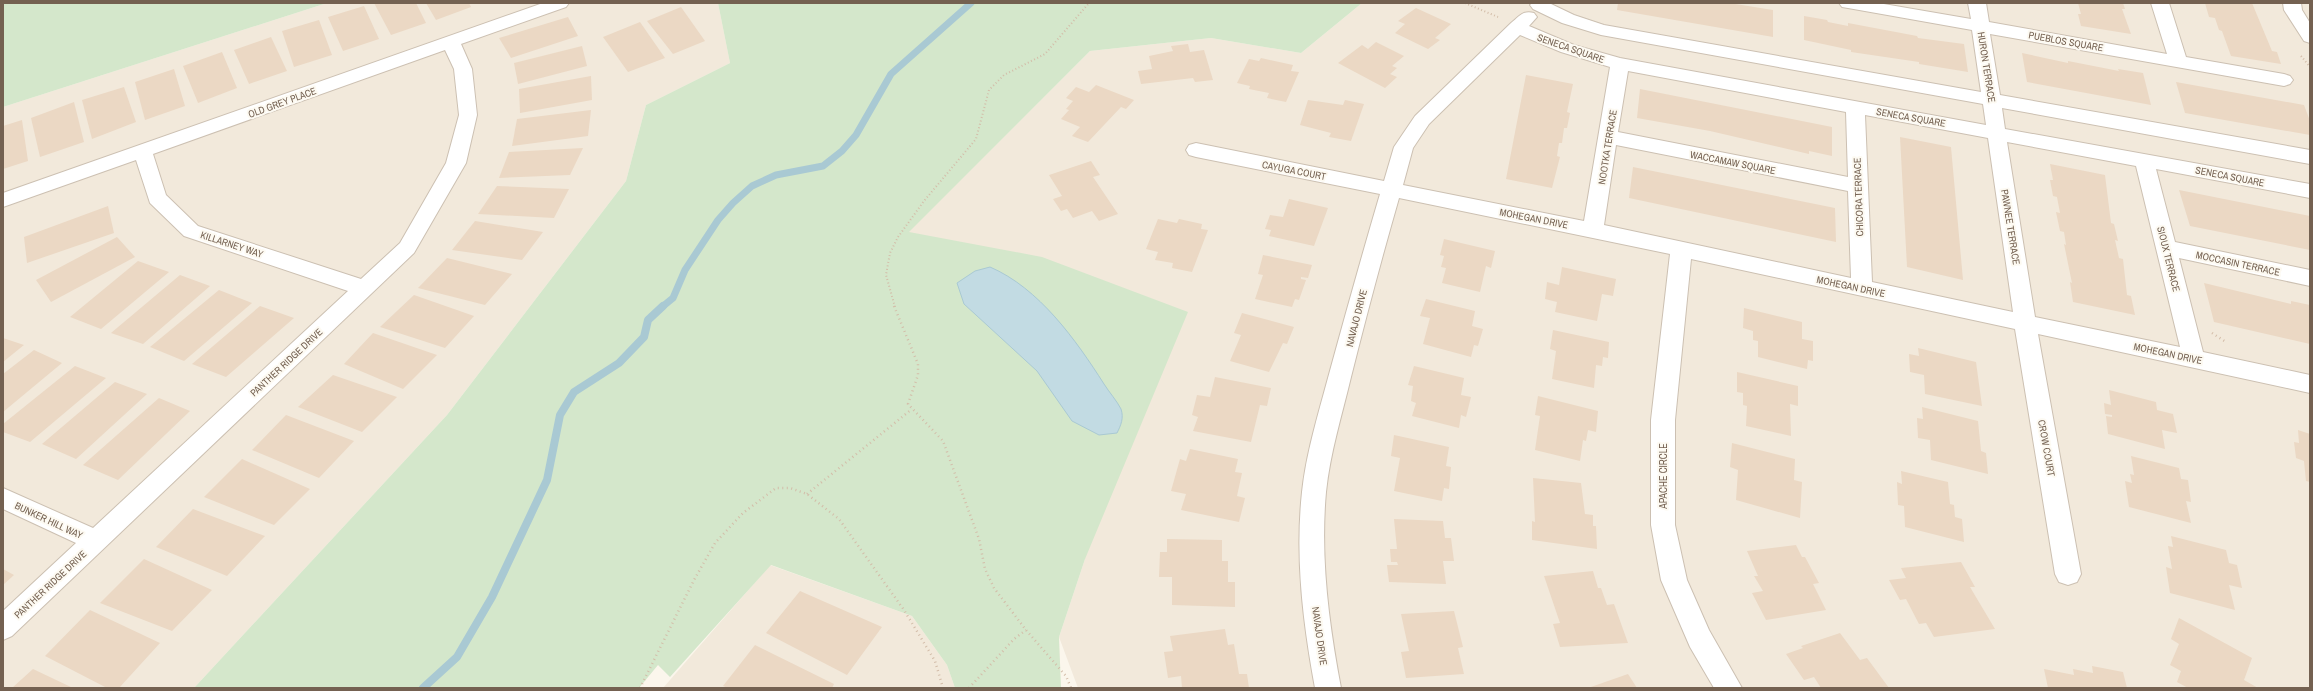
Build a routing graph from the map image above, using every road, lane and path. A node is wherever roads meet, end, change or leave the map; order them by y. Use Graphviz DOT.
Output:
graph roads {
  1 [pos="560,3"];
  2 [pos="1089,3"];
  3 [pos="1465,3"];
  4 [pos="1848,3"];
  5 [pos="1977,3"];
  6 [pos="2160,3"];
  7 [pos="2292,3"];
  8 [pos="1540,4"];
  9 [pos="1518,27"];
  10 [pos="1980,27"];
  11 [pos="2308,31"];
  12 [pos="451,42"];
  13 [pos="2178,60"];
  14 [pos="1620,64"];
  15 [pos="2284,80"];
  16 [pos="1991,100"];
  17 [pos="1855,107"];
  18 [pos="1996,132"];
  19 [pos="1610,137"];
  20 [pos="1196,150"];
  21 [pos="143,151"];
  22 [pos="2310,157"];
  23 [pos="2144,160"];
  24 [pos="1857,186"];
  25 [pos="1392,189"];
  26 [pos="2310,191"];
  27 [pos="3,200"];
  28 [pos="1593,230"];
  29 [pos="2166,248"];
  30 [pos="1681,251"];
  31 [pos="2310,278"];
  32 [pos="364,288"];
  33 [pos="1862,288"];
  34 [pos="2025,322"];
  35 [pos="2194,358"];
  36 [pos="2310,384"];
  37 [pos="912,409"];
  38 [pos="807,494"];
  39 [pos="3,498"];
  40 [pos="96,541"];
  41 [pos="2068,574"];
  42 [pos="3,628"];
  43 [pos="1026,630"];
  44 [pos="640,688"];
  45 [pos="943,688"];
  46 [pos="968,688"];
  47 [pos="1071,688"];
  48 [pos="1328,688"];
  49 [pos="1729,688"];
  1 -- 12 [label="street, OLD GREY PLACE"];
  2 -- 37 [label="path"];
  3 -- 9 [label="path"];
  4 -- 10 [label="street, PUEBLOS SQUARE"];
  5 -- 10 [label="street, HURON TERRACE"];
  6 -- 13 [label="street"];
  7 -- 11 [label="street"];
  8 -- 9 [label="street, NAVAJO DRIVE"];
  8 -- 16 [label="street"];
  9 -- 14 [label="street, SENECA SQUARE"];
  9 -- 25 [label="street, NAVAJO DRIVE"];
  10 -- 13 [label="street, PUEBLOS SQUARE"];
  10 -- 16 [label="street, HURON TERRACE"];
  12 -- 21 [label="street, OLD GREY PLACE"];
  12 -- 32 [label="street, PANTHER RIDGE DRIVE"];
  13 -- 15 [label="street, PUEBLOS SQUARE"];
  14 -- 17 [label="street, SENECA SQUARE"];
  14 -- 19 [label="street, NOOTKA TERRACE"];
  16 -- 18 [label="street, HURON TERRACE"];
  16 -- 22 [label="street"];
  17 -- 18 [label="street, SENECA SQUARE"];
  17 -- 24 [label="street, CHICORA TERRACE"];
  18 -- 23 [label="street, SENECA SQUARE"];
  18 -- 34 [label="street, PAWNEE TERRACE"];
  19 -- 24 [label="street, WACCAMAW SQUARE"];
  19 -- 28 [label="street, NOOTKA TERRACE"];
  20 -- 25 [label="street, CAYUGA COURT"];
  21 -- 27 [label="street, OLD GREY PLACE"];
  21 -- 32 [label="street, KILLARNEY WAY"];
  23 -- 26 [label="street, SENECA SQUARE"];
  23 -- 29 [label="street, SIOUX TERRACE"];
  24 -- 33 [label="street, CHICORA TERRACE"];
  25 -- 28 [label="street, MOHEGAN DRIVE"];
  25 -- 48 [label="street, NAVAJO DRIVE"];
  28 -- 30 [label="street, MOHEGAN DRIVE"];
  29 -- 31 [label="street, MOCCASIN TERRACE"];
  29 -- 35 [label="street, SIOUX TERRACE"];
  30 -- 33 [label="street, MOHEGAN DRIVE"];
  30 -- 49 [label="street, APACHE CIRCLE"];
  32 -- 40 [label="street, PANTHER RIDGE DRIVE"];
  33 -- 34 [label="street, MOHEGAN DRIVE"];
  34 -- 35 [label="street, MOHEGAN DRIVE"];
  34 -- 41 [label="street, CROW COURT"];
  35 -- 36 [label="street, MOHEGAN DRIVE"];
  37 -- 38 [label="path"];
  37 -- 43 [label="path"];
  38 -- 44 [label="path"];
  38 -- 45 [label="path"];
  39 -- 40 [label="street, BUNKER HILL WAY"];
  40 -- 42 [label="street, PANTHER RIDGE DRIVE"];
  43 -- 46 [label="path"];
  43 -- 47 [label="path"];
}
